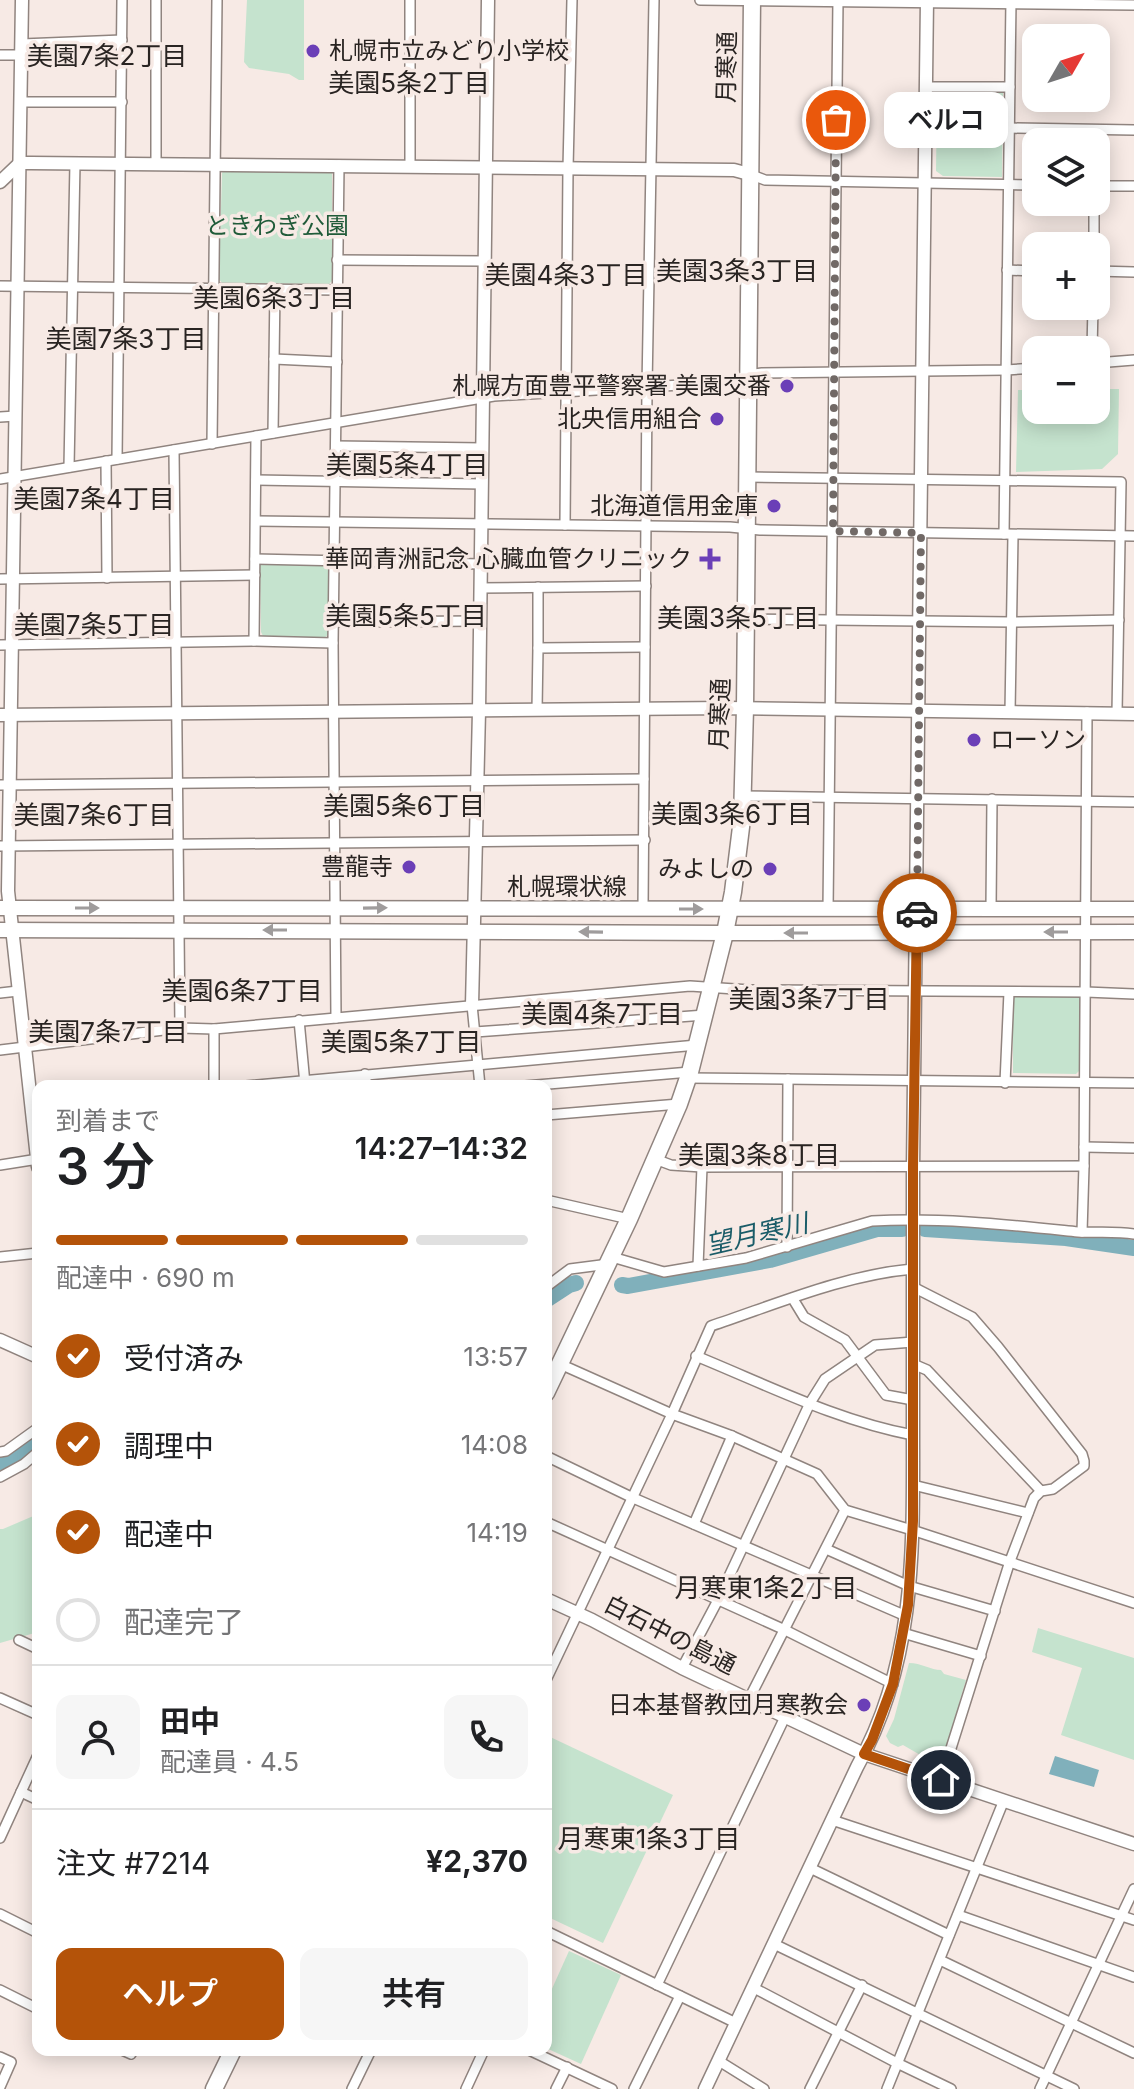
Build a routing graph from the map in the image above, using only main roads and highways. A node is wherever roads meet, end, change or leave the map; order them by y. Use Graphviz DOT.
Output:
graph roads {
  1 [pos="752,0"];
  2 [pos="5,908"];
  3 [pos="730,909"];
  4 [pos="1134,909"];
  5 [pos="6,930"];
  6 [pos="1134,932"];
  7 [pos="725,933"];
  8 [pos="552,1381"];
  9 [pos="230,2056"];
  10 [pos="214,2089"];
  1 -- 3 [label="highway, 月寒通"];
  2 -- 3 [label="main road, 札幌環状線, one-way"];
  3 -- 4 [label="main road, 札幌環状線"];
  3 -- 7 [label="highway, 月寒通"];
  7 -- 5 [label="main road, 札幌環状線, one-way"];
  6 -- 7 [label="main road, 札幌環状線, one-way"];
  7 -- 8 [label="highway, 月寒通"];
  9 -- 10 [label="highway"];
}
